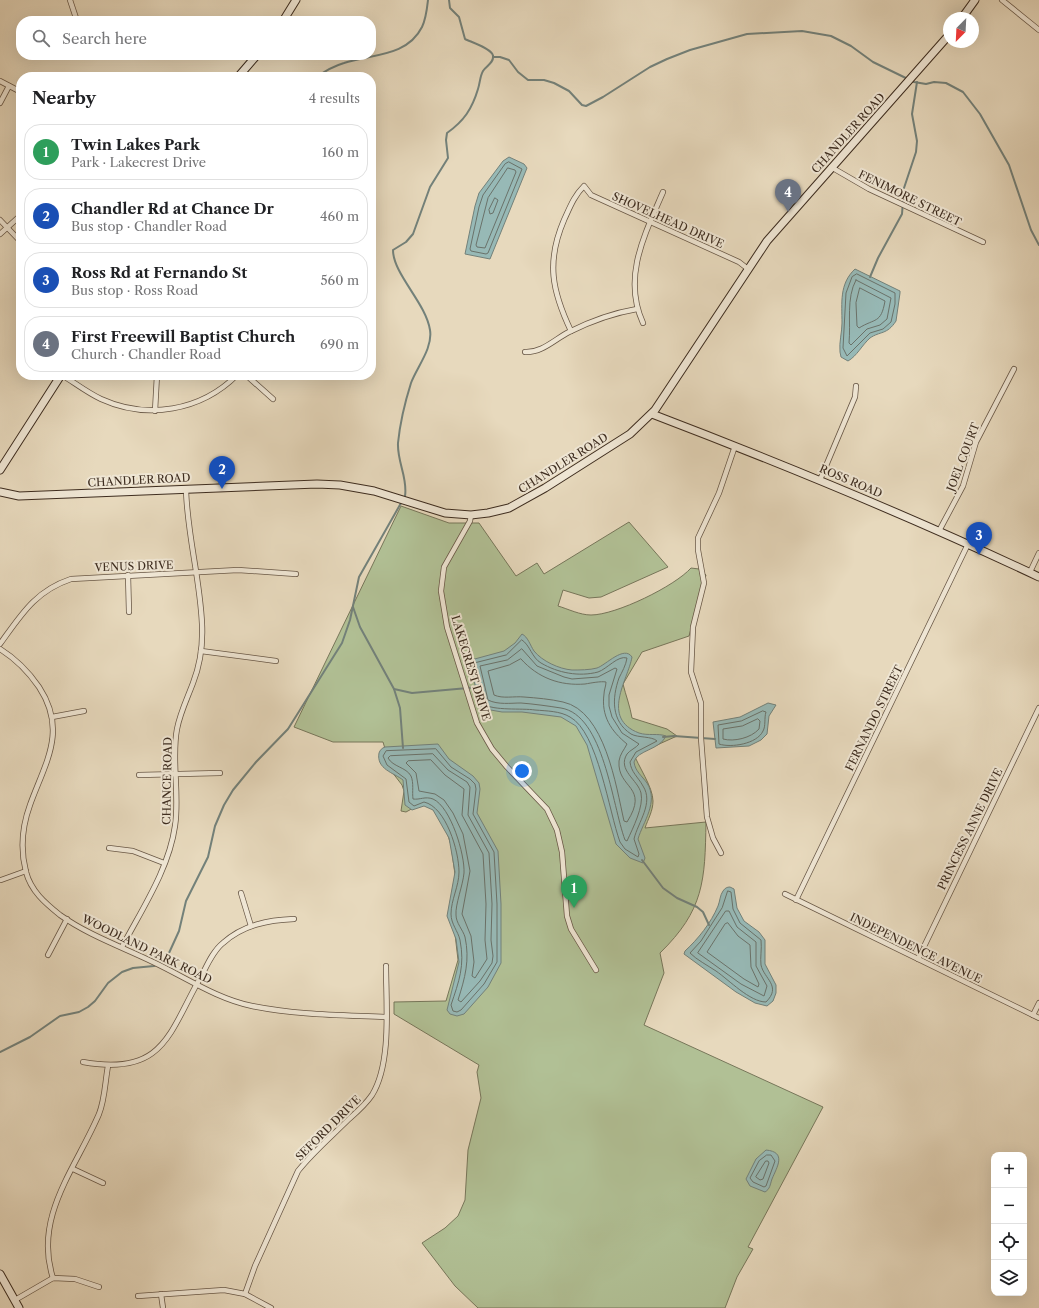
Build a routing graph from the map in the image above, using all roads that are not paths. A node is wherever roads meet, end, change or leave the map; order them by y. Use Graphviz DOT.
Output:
graph roads {
  1 [pos="70,0"];
  2 [pos="296,0"];
  3 [pos="976,0"];
  4 [pos="1002,0"];
  5 [pos="967,12"];
  6 [pos="75,16"];
  7 [pos="286,16"];
  8 [pos="1039,30"];
  9 [pos="943,42"];
  10 [pos="253,60"];
  11 [pos="242,72"];
  12 [pos="0,81"];
  13 [pos="9,86"];
  14 [pos="16,90"];
  15 [pos="0,103"];
  16 [pos="831,167"];
  17 [pos="663,192"];
  18 [pos="0,220"];
  19 [pos="16,220"];
  20 [pos="650,222"];
  21 [pos="8,227"];
  22 [pos="0,234"];
  23 [pos="16,236"];
  24 [pos="983,242"];
  25 [pos="748,269"];
  26 [pos="637,309"];
  27 [pos="643,323"];
  28 [pos="571,331"];
  29 [pos="525,352"];
  30 [pos="1014,369"];
  31 [pos="59,380"];
  32 [pos="70,380"];
  33 [pos="157,380"];
  34 [pos="231,380"];
  35 [pos="252,380"];
  36 [pos="856,386"];
  37 [pos="273,399"];
  38 [pos="155,411"];
  39 [pos="652,414"];
  40 [pos="735,446"];
  41 [pos="0,470"];
  42 [pos="820,480"];
  43 [pos="186,489"];
  44 [pos="0,492"];
  45 [pos="470,515"];
  46 [pos="939,531"];
  47 [pos="968,544"];
  48 [pos="1039,553"];
  49 [pos="196,572"];
  50 [pos="1030,572"];
  51 [pos="296,574"];
  52 [pos="128,575"];
  53 [pos="1039,577"];
  54 [pos="129,612"];
  55 [pos="0,644"];
  56 [pos="0,649"];
  57 [pos="200,651"];
  58 [pos="276,661"];
  59 [pos="1039,708"];
  60 [pos="84,711"];
  61 [pos="52,717"];
  62 [pos="220,772"];
  63 [pos="177,774"];
  64 [pos="140,775"];
  65 [pos="109,848"];
  66 [pos="722,853"];
  67 [pos="164,863"];
  68 [pos="26,871"];
  69 [pos="1,880"];
  70 [pos="241,893"];
  71 [pos="785,894"];
  72 [pos="796,900"];
  73 [pos="67,919"];
  74 [pos="294,919"];
  75 [pos="251,926"];
  76 [pos="122,947"];
  77 [pos="48,955"];
  78 [pos="918,959"];
  79 [pos="386,966"];
  80 [pos="596,970"];
  81 [pos="196,984"];
  82 [pos="1039,1003"];
  83 [pos="1033,1015"];
  84 [pos="385,1017"];
  85 [pos="1039,1018"];
  86 [pos="83,1062"];
  87 [pos="108,1066"];
  88 [pos="73,1169"];
  89 [pos="102,1183"];
  90 [pos="0,1274"];
  91 [pos="53,1278"];
  92 [pos="99,1287"];
  93 [pos="161,1294"];
  94 [pos="245,1294"];
  95 [pos="138,1296"];
  96 [pos="15,1300"];
  97 [pos="20,1308"];
  98 [pos="163,1308"];
  99 [pos="271,1308"];
  1 -- 6 [label="street"];
  2 -- 7 [label="street"];
  3 -- 5 [label="street"];
  4 -- 8 [label="street"];
  9 -- 16 [label="street, CHANDLER ROAD"];
  10 -- 11 [label="street"];
  12 -- 13 [label="street"];
  13 -- 14 [label="street"];
  13 -- 15 [label="street"];
  16 -- 24 [label="street, FENIMORE STREET"];
  16 -- 25 [label="street, CHANDLER ROAD"];
  17 -- 20 [label="street"];
  18 -- 21 [label="street"];
  19 -- 21 [label="street"];
  20 -- 25 [label="street, SHOVELHEAD DRIVE"];
  20 -- 26 [label="street"];
  20 -- 28 [label="street, SHOVELHEAD DRIVE"];
  21 -- 22 [label="street"];
  21 -- 23 [label="street"];
  25 -- 39 [label="street, CHANDLER ROAD"];
  26 -- 27 [label="street"];
  26 -- 28 [label="street"];
  28 -- 29 [label="street"];
  30 -- 46 [label="street, JOEL COURT"];
  31 -- 41 [label="street"];
  32 -- 38 [label="street"];
  33 -- 38 [label="street"];
  34 -- 38 [label="street"];
  35 -- 37 [label="street"];
  36 -- 42 [label="street"];
  39 -- 40 [label="street, ROSS ROAD"];
  39 -- 45 [label="street, CHANDLER ROAD"];
  40 -- 42 [label="street, ROSS ROAD"];
  40 -- 66 [label="street"];
  42 -- 46 [label="street, ROSS ROAD"];
  43 -- 44 [label="street, CHANDLER ROAD"];
  43 -- 45 [label="street, CHANDLER ROAD"];
  43 -- 49 [label="street, CHANCE ROAD"];
  45 -- 80 [label="street, LAKECREST DRIVE"];
  46 -- 47 [label="street, ROSS ROAD"];
  47 -- 50 [label="street, ROSS ROAD"];
  47 -- 72 [label="street, FERNANDO STREET"];
  48 -- 50 [label="street"];
  49 -- 51 [label="street, VENUS DRIVE"];
  49 -- 52 [label="street, VENUS DRIVE"];
  49 -- 57 [label="street, CHANCE ROAD"];
  50 -- 53 [label="street, ROSS ROAD"];
  52 -- 54 [label="street"];
  52 -- 55 [label="street, VENUS DRIVE"];
  56 -- 61 [label="street, WOODLAND PARK ROAD"];
  57 -- 58 [label="street"];
  57 -- 63 [label="street, CHANCE ROAD"];
  59 -- 78 [label="street, PRINCESS ANNE DRIVE"];
  60 -- 61 [label="street"];
  61 -- 68 [label="street, WOODLAND PARK ROAD"];
  62 -- 63 [label="street"];
  63 -- 64 [label="street"];
  63 -- 67 [label="street, CHANCE ROAD"];
  65 -- 67 [label="street"];
  67 -- 76 [label="street, CHANCE ROAD"];
  68 -- 69 [label="street"];
  68 -- 73 [label="street, WOODLAND PARK ROAD"];
  70 -- 75 [label="street"];
  71 -- 72 [label="street, INDEPENDENCE AVENUE"];
  72 -- 78 [label="street, INDEPENDENCE AVENUE"];
  73 -- 76 [label="street, WOODLAND PARK ROAD"];
  73 -- 77 [label="street"];
  74 -- 75 [label="street"];
  75 -- 81 [label="street"];
  76 -- 81 [label="street, WOODLAND PARK ROAD"];
  78 -- 83 [label="street, INDEPENDENCE AVENUE"];
  79 -- 84 [label="street, SEFORD DRIVE"];
  81 -- 84 [label="street, WOODLAND PARK ROAD"];
  81 -- 87 [label="street"];
  82 -- 83 [label="street"];
  83 -- 85 [label="street, INDEPENDENCE AVENUE"];
  84 -- 94 [label="street, SEFORD DRIVE"];
  86 -- 87 [label="street"];
  87 -- 88 [label="street"];
  88 -- 89 [label="street"];
  88 -- 91 [label="street"];
  90 -- 96 [label="street"];
  91 -- 92 [label="street"];
  91 -- 96 [label="street"];
  93 -- 94 [label="street"];
  93 -- 95 [label="street"];
  93 -- 98 [label="street"];
  94 -- 99 [label="street"];
  96 -- 97 [label="street"];
}
